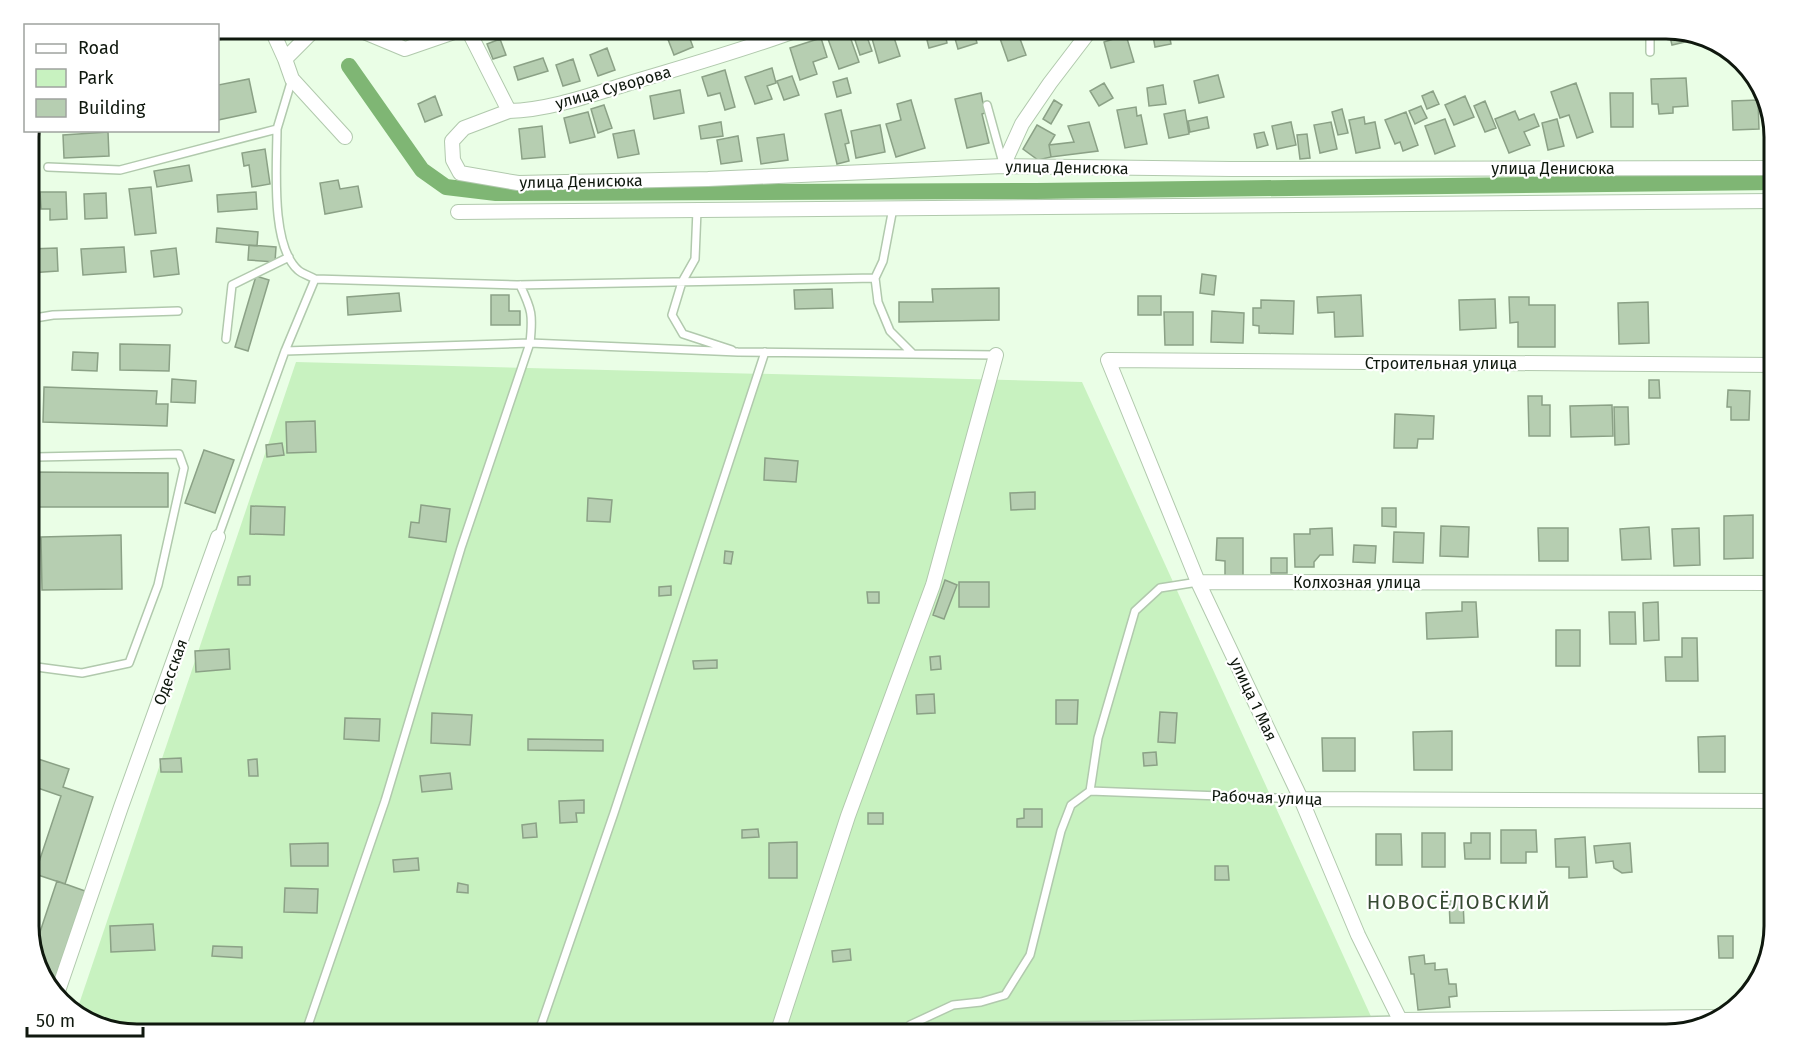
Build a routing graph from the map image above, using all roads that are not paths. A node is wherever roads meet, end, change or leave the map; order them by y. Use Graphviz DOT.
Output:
graph roads {
  1 [pos="276,39"];
  2 [pos="305,39"];
  3 [pos="381,39"];
  4 [pos="434,39"];
  5 [pos="472,39"];
  6 [pos="776,39"];
  7 [pos="1084,39"];
  8 [pos="1650,39"];
  9 [pos="1650,52"];
  10 [pos="285,58"];
  11 [pos="291,79"];
  12 [pos="987,105"];
  13 [pos="509,111"];
  14 [pos="277,129"];
  15 [pos="345,137"];
  16 [pos="1004,166"];
  17 [pos="48,167"];
  18 [pos="1764,168"];
  19 [pos="1764,201"];
  20 [pos="893,208"];
  21 [pos="697,210"];
  22 [pos="458,212"];
  23 [pos="289,257"];
  24 [pos="875,278"];
  25 [pos="315,279"];
  26 [pos="682,282"];
  27 [pos="520,285"];
  28 [pos="178,311"];
  29 [pos="39,317"];
  30 [pos="226,339"];
  31 [pos="530,343"];
  32 [pos="285,351"];
  33 [pos="738,352"];
  34 [pos="765,352"];
  35 [pos="913,354"];
  36 [pos="996,355"];
  37 [pos="1108,360"];
  38 [pos="1764,365"];
  39 [pos="39,457"];
  40 [pos="218,537"];
  41 [pos="1198,582"];
  42 [pos="1764,583"];
  43 [pos="39,667"];
  44 [pos="1090,791"];
  45 [pos="1301,799"];
  46 [pos="1764,801"];
  47 [pos="60,986"];
  48 [pos="1702,1017"];
  49 [pos="1400,1020"];
  50 [pos="309,1024"];
  51 [pos="542,1024"];
  52 [pos="780,1024"];
  53 [pos="912,1024"];
  54 [pos="1213,1024"];
  55 [pos="1402,1024"];
  1 -- 10 [label="street"];
  2 -- 10 [label="street"];
  3 -- 4 [label="street"];
  5 -- 13 [label="street"];
  6 -- 13 [label="street, улица Суворова"];
  7 -- 16 [label="street"];
  8 -- 9 [label="lane"];
  10 -- 11 [label="street"];
  11 -- 14 [label="lane"];
  11 -- 15 [label="street"];
  12 -- 16 [label="lane"];
  13 -- 16 [label="street, улица Денисюка"];
  14 -- 17 [label="lane"];
  14 -- 23 [label="lane"];
  16 -- 18 [label="street, улица Денисюка"];
  19 -- 20 [label="street"];
  20 -- 21 [label="street"];
  20 -- 24 [label="lane"];
  21 -- 22 [label="street"];
  21 -- 26 [label="lane"];
  23 -- 25 [label="lane"];
  23 -- 30 [label="lane"];
  24 -- 26 [label="lane"];
  24 -- 35 [label="lane"];
  25 -- 27 [label="lane"];
  25 -- 32 [label="lane, Одесская"];
  26 -- 27 [label="lane"];
  26 -- 33 [label="lane"];
  27 -- 31 [label="lane"];
  28 -- 29 [label="lane"];
  31 -- 32 [label="lane"];
  31 -- 33 [label="lane"];
  31 -- 50 [label="lane"];
  32 -- 40 [label="lane, Одесская"];
  33 -- 34 [label="lane"];
  34 -- 35 [label="lane"];
  34 -- 51 [label="lane"];
  35 -- 36 [label="lane"];
  36 -- 52 [label="street"];
  37 -- 38 [label="street, Строительная улица"];
  37 -- 41 [label="street, улица 1 Мая"];
  39 -- 43 [label="lane"];
  40 -- 47 [label="street, Одесская"];
  41 -- 42 [label="street, Колхозная улица"];
  41 -- 44 [label="lane, Колхозная улица"];
  41 -- 45 [label="street, улица 1 Мая"];
  44 -- 45 [label="lane, Рабочая улица"];
  44 -- 53 [label="lane"];
  45 -- 46 [label="street, Рабочая улица"];
  45 -- 49 [label="street, улица 1 Мая"];
  48 -- 49 [label="street"];
  49 -- 54 [label="lane"];
  49 -- 55 [label="street, улица 1 Мая"];
}
